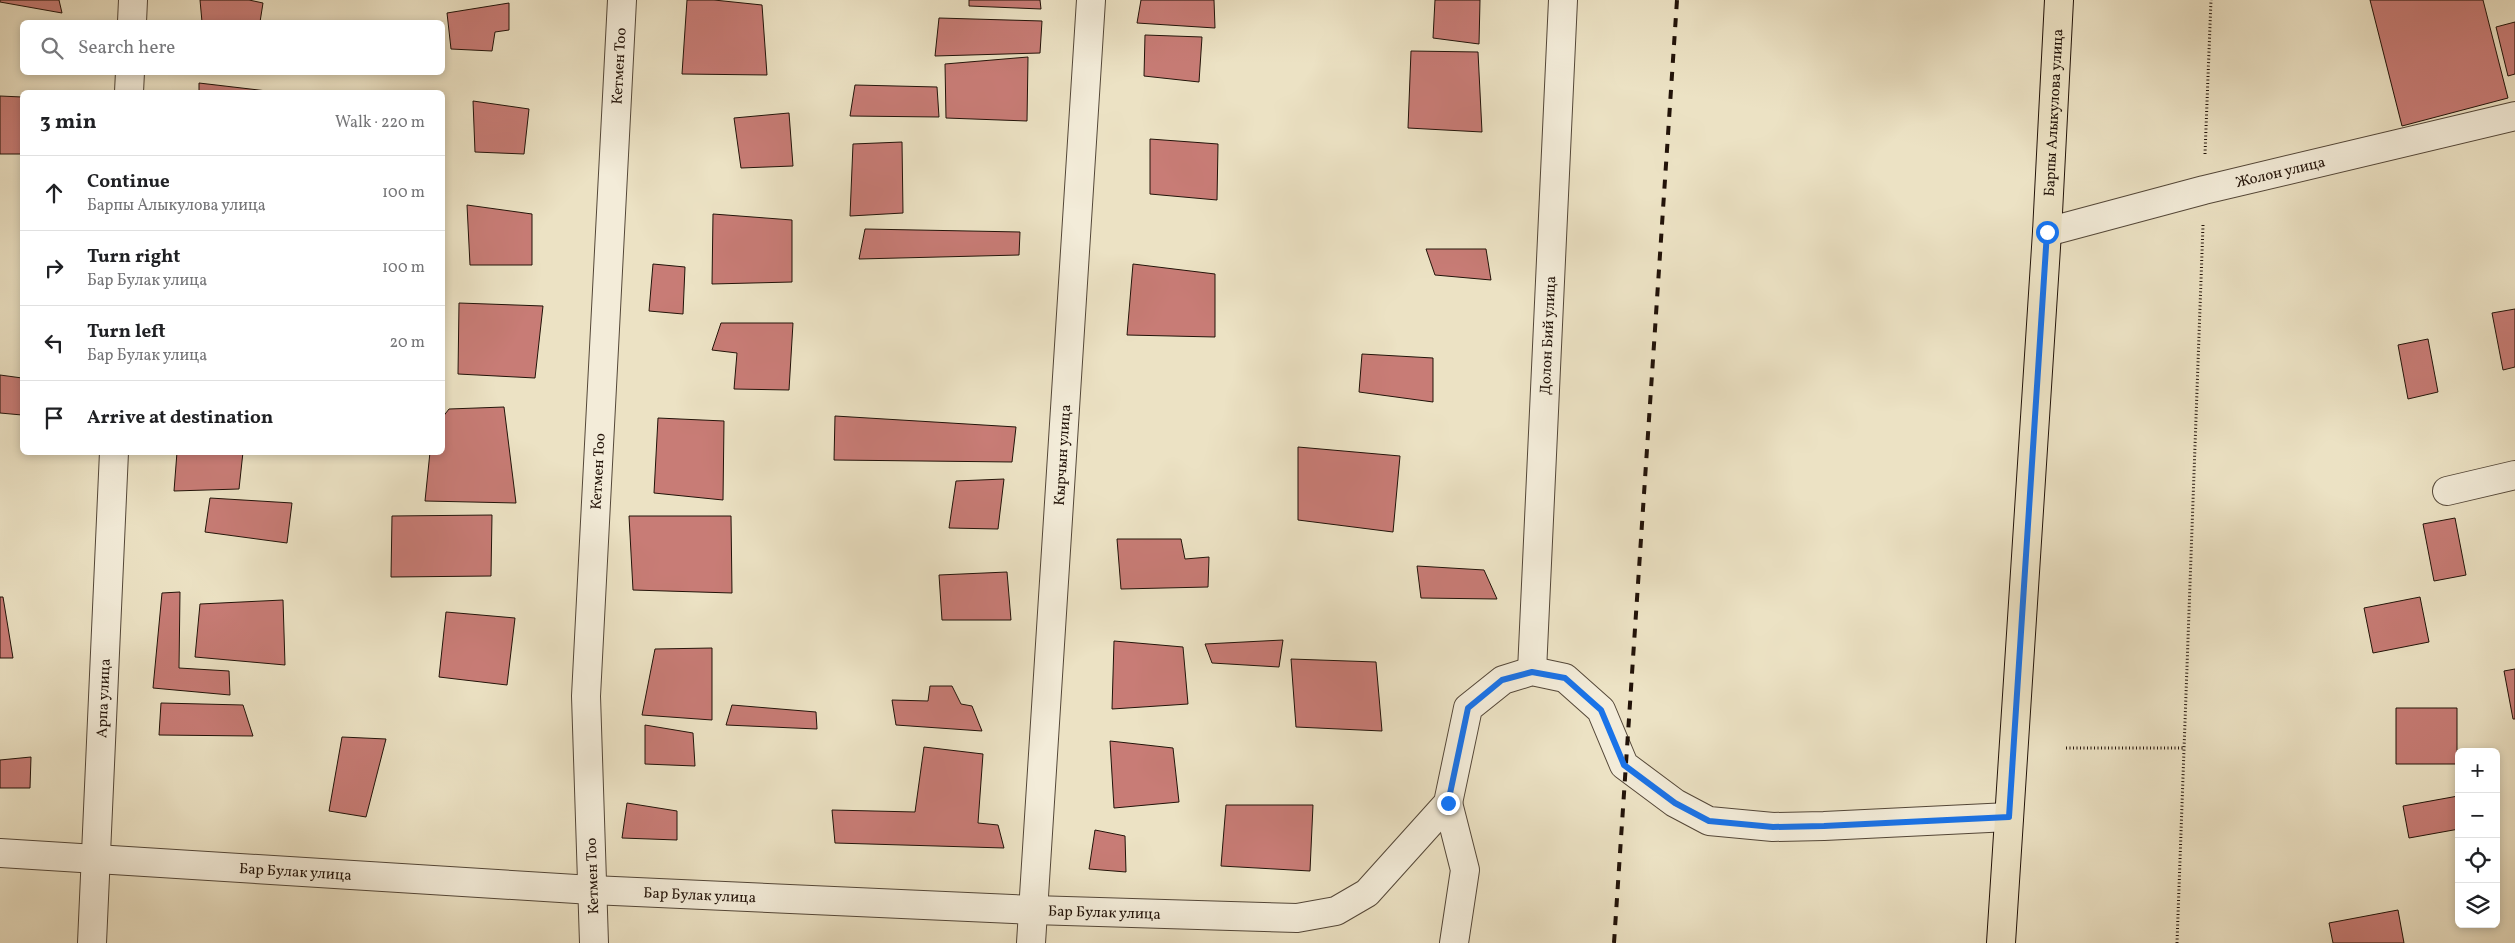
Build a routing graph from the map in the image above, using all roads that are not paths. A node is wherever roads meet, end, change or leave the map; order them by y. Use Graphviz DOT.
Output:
graph roads {
  1 [pos="133,0"];
  2 [pos="622,0"];
  3 [pos="1091,0"];
  4 [pos="1564,0"];
  5 [pos="2059,0"];
  6 [pos="132,20"];
  7 [pos="130,75"];
  8 [pos="129,90"];
  9 [pos="2515,116"];
  10 [pos="2047,232"];
  11 [pos="114,455"];
  12 [pos="2515,475"];
  13 [pos="2447,491"];
  14 [pos="1532,672"];
  15 [pos="1448,803"];
  16 [pos="2009,817"];
  17 [pos="0,853"];
  18 [pos="97,859"];
  19 [pos="592,890"];
  20 [pos="1033,910"];
  21 [pos="92,943"];
  22 [pos="594,943"];
  23 [pos="1031,943"];
  24 [pos="1454,943"];
  25 [pos="2001,943"];
  1 -- 6 [label="street"];
  2 -- 19 [label="street, Кетмен Тоо"];
  3 -- 20 [label="street, Кырчын улица"];
  4 -- 14 [label="street, Долон Бий улица"];
  5 -- 10 [label="main road, Барпы Алыкулова улица"];
  7 -- 8 [label="street"];
  9 -- 10 [label="street, Жолон улица"];
  10 -- 16 [label="main road, Барпы Алыкулова улица"];
  11 -- 18 [label="street, Арпа улица"];
  12 -- 13 [label="street"];
  14 -- 15 [label="street, Бар Булак улица"];
  14 -- 16 [label="street, Бар Булак улица"];
  15 -- 20 [label="street, Бар Булак улица"];
  15 -- 24 [label="street"];
  16 -- 25 [label="main road, Барпы Алыкулова улица"];
  17 -- 18 [label="street, Бар Булак улица"];
  18 -- 19 [label="street, Бар Булак улица"];
  18 -- 21 [label="street, Арпа улица"];
  19 -- 20 [label="street, Бар Булак улица"];
  19 -- 22 [label="street, Кетмен Тоо"];
  20 -- 23 [label="street, Кырчын улица"];
}
